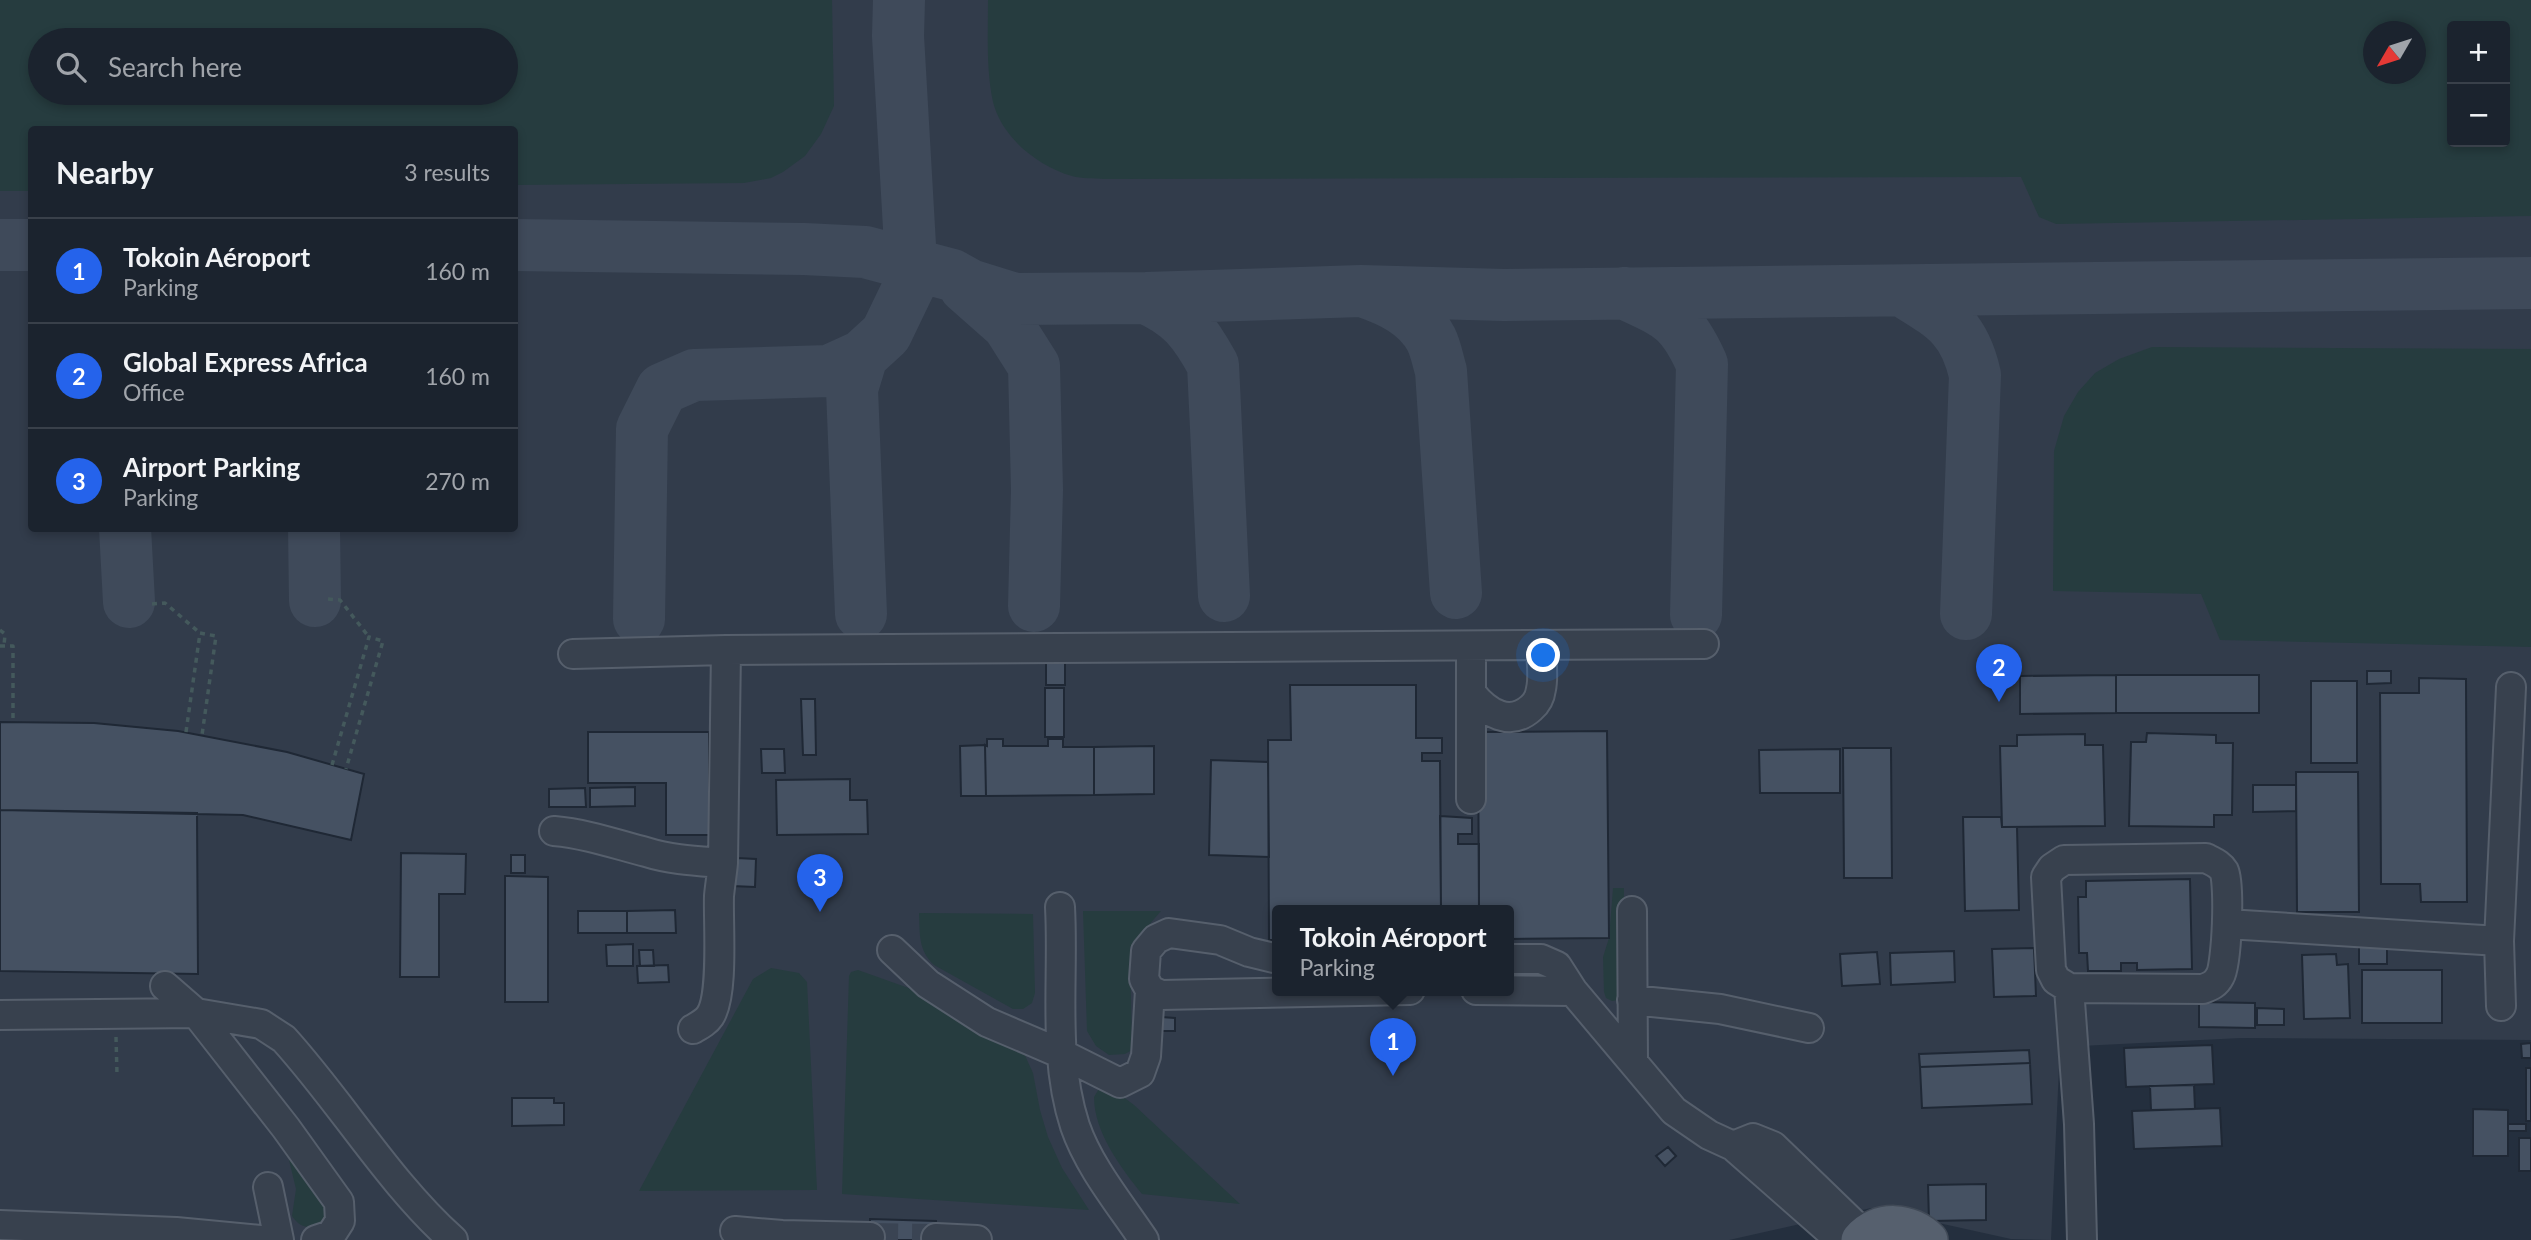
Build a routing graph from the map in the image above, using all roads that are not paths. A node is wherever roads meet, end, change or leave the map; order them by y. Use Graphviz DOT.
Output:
graph roads {
  1 [pos="1704,644"];
  2 [pos="1471,646"];
  3 [pos="1541,646"];
  4 [pos="726,650"];
  5 [pos="573,654"];
  6 [pos="2511,688"];
  7 [pos="1472,694"];
  8 [pos="1471,799"];
  9 [pos="554,831"];
  10 [pos="723,863"];
  11 [pos="1060,907"];
  12 [pos="1632,911"];
  13 [pos="2227,924"];
  14 [pos="2499,941"];
  15 [pos="892,950"];
  16 [pos="1272,958"];
  17 [pos="1514,959"];
  18 [pos="165,986"];
  19 [pos="2069,988"];
  20 [pos="1150,990"];
  21 [pos="1514,990"];
  22 [pos="1573,991"];
  23 [pos="1272,993"];
  24 [pos="1632,1000"];
  25 [pos="2501,1006"];
  26 [pos="196,1013"];
  27 [pos="0,1015"];
  28 [pos="1809,1028"];
  29 [pos="693,1029"];
  30 [pos="1062,1054"];
  31 [pos="1633,1061"];
  32 [pos="268,1187"];
  33 [pos="0,1225"];
  34 [pos="735,1231"];
  35 [pos="870,1237"];
  36 [pos="936,1238"];
  37 [pos="1855,1238"];
  38 [pos="260,1240"];
  39 [pos="279,1240"];
  40 [pos="316,1240"];
  41 [pos="453,1240"];
  42 [pos="977,1240"];
  43 [pos="1132,1240"];
  44 [pos="1144,1240"];
  45 [pos="1166,1240"];
  46 [pos="1930,1240"];
  47 [pos="2082,1240"];
  1 -- 3 [label="lane"];
  2 -- 3 [label="lane"];
  2 -- 4 [label="lane"];
  2 -- 7 [label="lane"];
  3 -- 7 [label="lane"];
  4 -- 5 [label="lane"];
  4 -- 10 [label="lane"];
  6 -- 14 [label="lane"];
  7 -- 8 [label="lane"];
  9 -- 10 [label="lane"];
  10 -- 29 [label="lane"];
  11 -- 30 [label="lane"];
  12 -- 24 [label="lane"];
  13 -- 14 [label="lane"];
  13 -- 19 [label="lane"];
  13 -- 19 [label="lane"];
  14 -- 25 [label="lane"];
  15 -- 30 [label="lane"];
  16 -- 20 [label="lane"];
  17 -- 22 [label="lane"];
  18 -- 26 [label="lane"];
  19 -- 47 [label="lane"];
  20 -- 23 [label="lane"];
  20 -- 30 [label="lane"];
  21 -- 22 [label="lane"];
  22 -- 31 [label="lane"];
  24 -- 28 [label="lane"];
  24 -- 31 [label="lane"];
  26 -- 27 [label="lane"];
  26 -- 40 [label="lane"];
  26 -- 41 [label="lane"];
  30 -- 44 [label="lane"];
  31 -- 37 [label="lane"];
  32 -- 39 [label="lane"];
  33 -- 38 [label="lane"];
  34 -- 35 [label="lane"];
  36 -- 42 [label="lane"];
  37 -- 46 [label="main road"];
  43 -- 44 [label="lane"];
  44 -- 45 [label="lane"];
}
